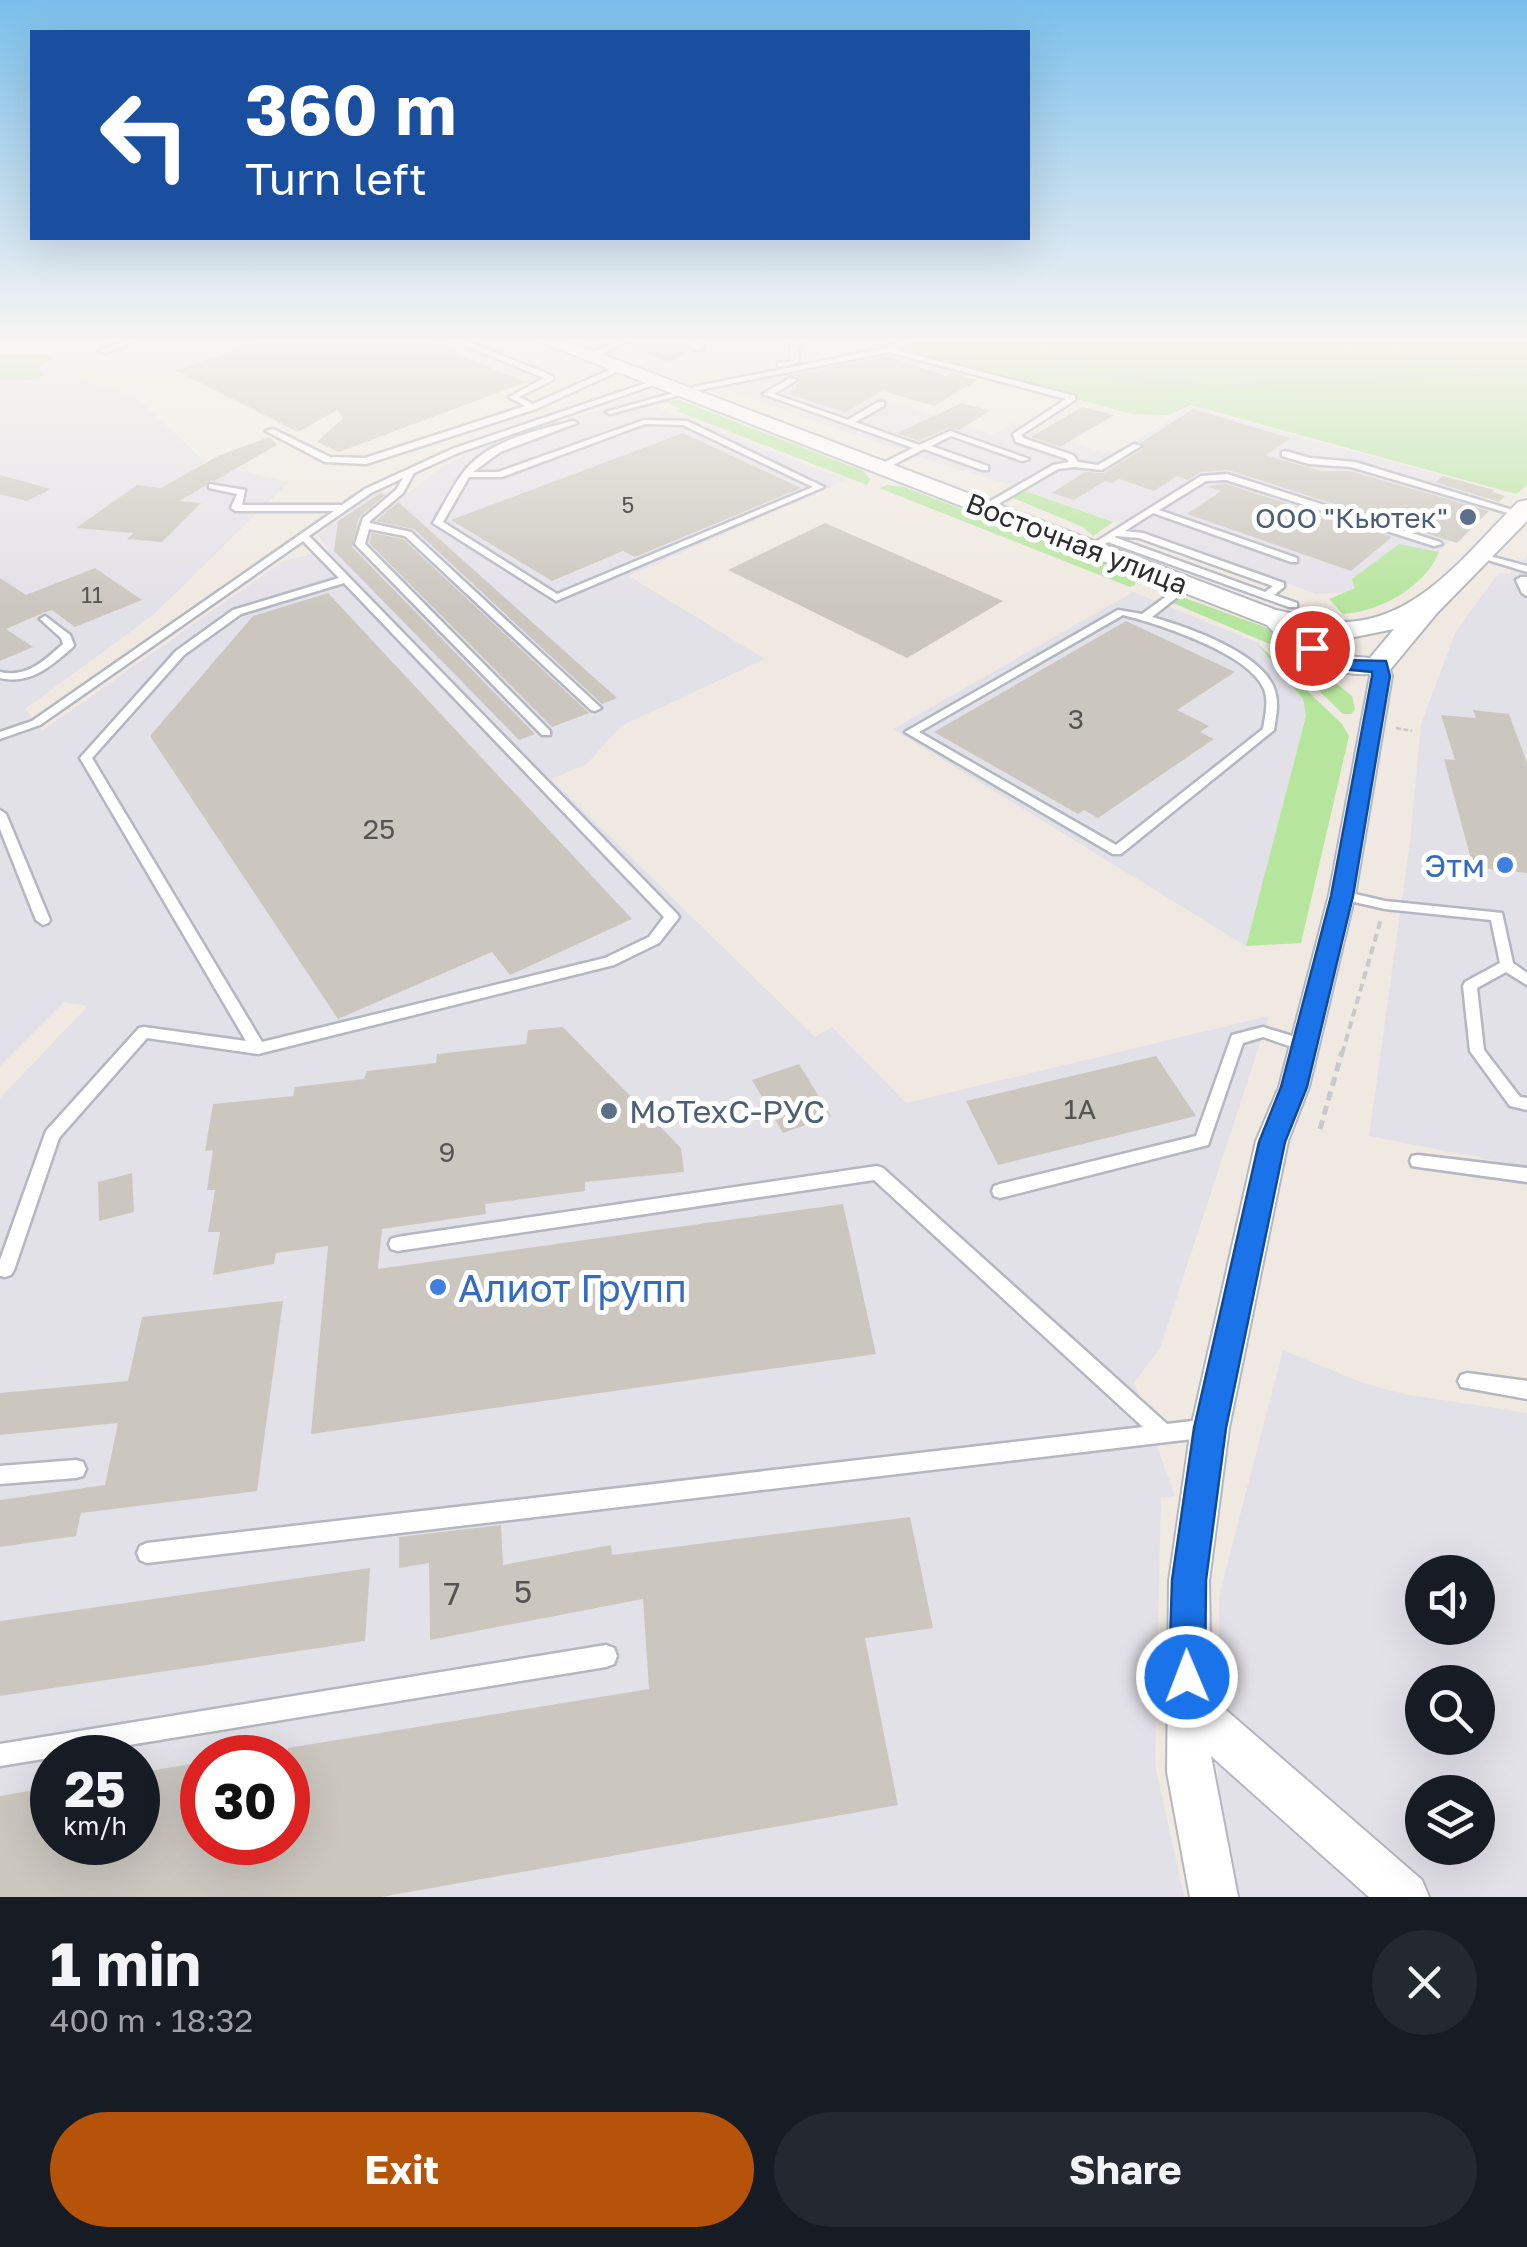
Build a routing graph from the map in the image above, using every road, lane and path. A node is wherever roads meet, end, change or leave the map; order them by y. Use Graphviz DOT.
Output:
graph roads {
  1 [pos="462,430"];
  2 [pos="517,430"];
  3 [pos="550,430"];
  4 [pos="623,430"];
  5 [pos="698,430"];
  6 [pos="781,430"];
  7 [pos="874,430"];
  8 [pos="1025,430"];
  9 [pos="270,431"];
  10 [pos="1136,446"];
  11 [pos="922,447"];
  12 [pos="1285,454"];
  13 [pos="1025,458"];
  14 [pos="1074,464"];
  15 [pos="880,468"];
  16 [pos="985,468"];
  17 [pos="412,470"];
  18 [pos="469,474"];
  19 [pos="212,486"];
  20 [pos="344,508"];
  21 [pos="985,508"];
  22 [pos="1152,510"];
  23 [pos="1524,510"];
  24 [pos="365,525"];
  25 [pos="304,536"];
  26 [pos="1105,540"];
  27 [pos="1436,544"];
  28 [pos="1481,555"];
  29 [pos="1294,560"];
  30 [pos="1527,569"];
  31 [pos="346,579"];
  32 [pos="1527,580"];
  33 [pos="1186,585"];
  34 [pos="1527,593"];
  35 [pos="1276,606"];
  36 [pos="1427,606"];
  37 [pos="1145,617"];
  38 [pos="45,619"];
  39 [pos="1332,635"];
  40 [pos="1384,660"];
  41 [pos="1338,664"];
  42 [pos="0,675"];
  43 [pos="595,708"];
  44 [pos="1383,716"];
  45 [pos="1412,731"];
  46 [pos="546,733"];
  47 [pos="0,736"];
  48 [pos="0,814"];
  49 [pos="1342,896"];
  50 [pos="1385,904"];
  51 [pos="43,920"];
  52 [pos="1507,965"];
  53 [pos="1527,980"];
  54 [pos="1304,1045"];
  55 [pos="258,1048"];
  56 [pos="1527,1104"];
  57 [pos="1320,1129"];
  58 [pos="1418,1161"];
  59 [pos="1527,1175"];
  60 [pos="1000,1191"];
  61 [pos="397,1244"];
  62 [pos="5,1270"];
  63 [pos="1468,1381"];
  64 [pos="1527,1390"];
  65 [pos="1210,1428"];
  66 [pos="1163,1433"];
  67 [pos="76,1469"];
  68 [pos="0,1475"];
  69 [pos="147,1553"];
  70 [pos="606,1656"];
  71 [pos="1187,1705"];
  72 [pos="0,1755"];
  73 [pos="1214,1897"];
  74 [pos="1406,1897"];
  1 -- 9 [label="lane"];
  2 -- 17 [label="lane"];
  3 -- 18 [label="lane"];
  4 -- 18 [label="lane"];
  5 -- 18 [label="lane"];
  6 -- 15 [label="street, Восточная улица"];
  7 -- 11 [label="lane"];
  8 -- 14 [label="lane"];
  10 -- 14 [label="lane"];
  11 -- 13 [label="lane"];
  11 -- 15 [label="lane"];
  11 -- 16 [label="lane"];
  12 -- 23 [label="lane"];
  14 -- 21 [label="lane"];
  15 -- 21 [label="street, Восточная улица"];
  17 -- 20 [label="lane"];
  17 -- 24 [label="lane"];
  19 -- 20 [label="lane"];
  20 -- 25 [label="lane"];
  21 -- 26 [label="street, Восточная улица"];
  22 -- 26 [label="lane"];
  22 -- 27 [label="lane"];
  22 -- 29 [label="lane"];
  23 -- 28 [label="street"];
  24 -- 43 [label="lane"];
  24 -- 46 [label="lane"];
  25 -- 31 [label="lane"];
  25 -- 47 [label="lane"];
  26 -- 33 [label="street, Восточная улица"];
  26 -- 35 [label="lane"];
  26 -- 35 [label="lane"];
  28 -- 30 [label="lane"];
  28 -- 36 [label="street"];
  31 -- 55 [label="lane"];
  31 -- 55 [label="lane"];
  32 -- 34 [label="lane"];
  33 -- 35 [label="street, Восточная улица"];
  33 -- 37 [label="lane"];
  35 -- 39 [label="street, Восточная улица"];
  36 -- 39 [label="street"];
  36 -- 40 [label="street"];
  37 -- 37 [label="lane"];
  38 -- 42 [label="lane"];
  39 -- 40 [label="street"];
  39 -- 41 [label="street"];
  40 -- 41 [label="street"];
  40 -- 44 [label="street"];
  41 -- 44 [label="street"];
  44 -- 45 [label="path"];
  44 -- 49 [label="street"];
  48 -- 51 [label="lane"];
  49 -- 50 [label="lane"];
  49 -- 54 [label="street"];
  50 -- 52 [label="lane"];
  50 -- 57 [label="path"];
  52 -- 53 [label="lane"];
  52 -- 56 [label="lane"];
  54 -- 60 [label="lane"];
  54 -- 65 [label="street"];
  55 -- 62 [label="lane"];
  58 -- 59 [label="lane"];
  61 -- 66 [label="lane"];
  63 -- 64 [label="lane"];
  65 -- 66 [label="lane"];
  65 -- 71 [label="street"];
  66 -- 69 [label="lane"];
  67 -- 68 [label="lane"];
  70 -- 72 [label="lane"];
  71 -- 73 [label="street"];
  71 -- 74 [label="street"];
}
